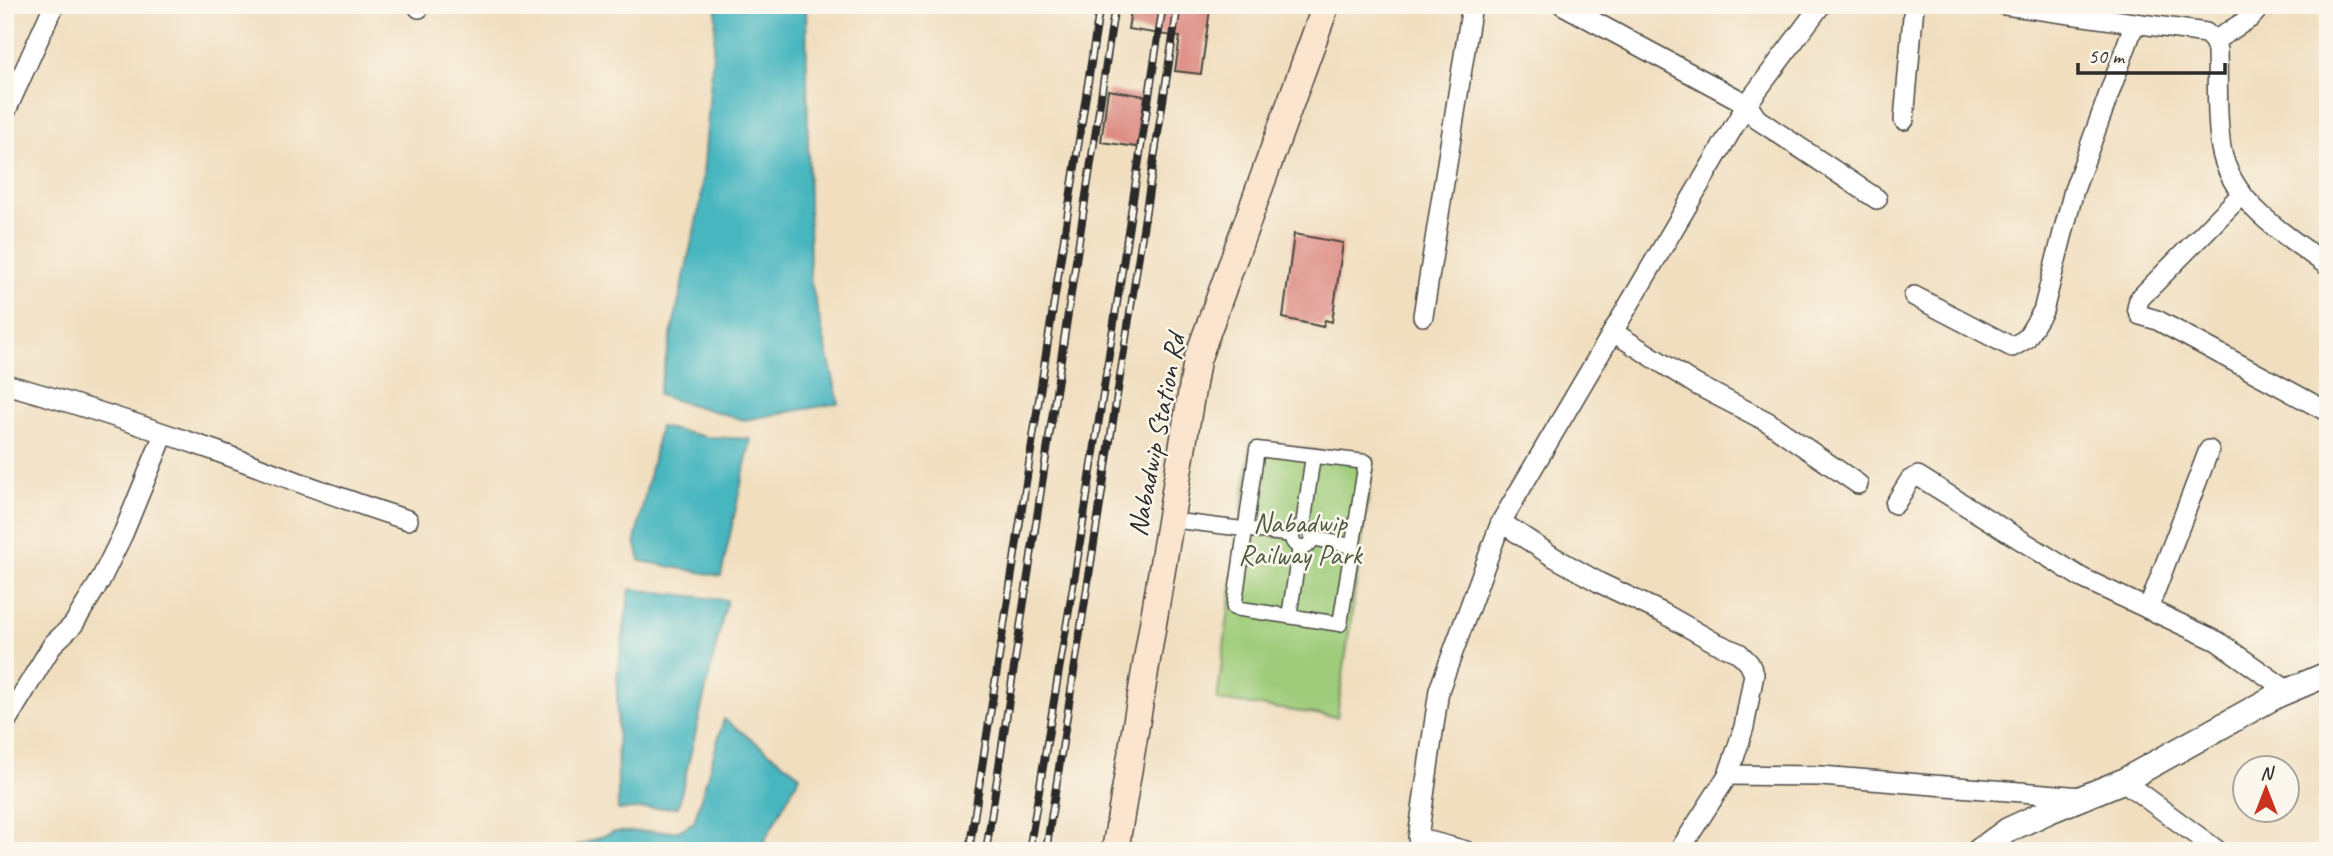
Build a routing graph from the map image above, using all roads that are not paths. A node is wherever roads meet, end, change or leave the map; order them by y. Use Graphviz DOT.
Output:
graph roads {
  1 [pos="54,5"];
  2 [pos="1326,5"];
  3 [pos="1472,5"];
  4 [pos="1563,5"];
  5 [pos="1821,5"];
  6 [pos="1914,5"];
  7 [pos="2005,5"];
  8 [pos="2262,5"];
  9 [pos="2106,13"];
  10 [pos="2134,25"];
  11 [pos="2214,41"];
  12 [pos="1747,104"];
  13 [pos="5,113"];
  14 [pos="1904,120"];
  15 [pos="2242,194"];
  16 [pos="1877,199"];
  17 [pos="2325,259"];
  18 [pos="1914,296"];
  19 [pos="1423,316"];
  20 [pos="1613,332"];
  21 [pos="5,384"];
  22 [pos="2328,412"];
  23 [pos="164,434"];
  24 [pos="2209,450"];
  25 [pos="1313,456"];
  26 [pos="1857,484"];
  27 [pos="1895,504"];
  28 [pos="408,520"];
  29 [pos="1170,520"];
  30 [pos="1501,522"];
  31 [pos="1245,531"];
  32 [pos="1302,537"];
  33 [pos="1352,546"];
  34 [pos="2148,609"];
  35 [pos="1289,617"];
  36 [pos="2328,674"];
  37 [pos="2288,691"];
  38 [pos="5,723"];
  39 [pos="1728,775"];
  40 [pos="2123,781"];
  41 [pos="2083,797"];
  42 [pos="1115,851"];
  43 [pos="1466,851"];
  44 [pos="1679,851"];
  45 [pos="1979,851"];
  46 [pos="2218,851"];
  1 -- 13 [label="street"];
  2 -- 29 [label="main road, Nabadwip Station Rd"];
  3 -- 19 [label="street"];
  4 -- 12 [label="street"];
  5 -- 12 [label="street"];
  6 -- 14 [label="street"];
  7 -- 9 [label="street"];
  8 -- 11 [label="street"];
  9 -- 10 [label="street"];
  10 -- 11 [label="street"];
  10 -- 18 [label="street"];
  11 -- 15 [label="street"];
  12 -- 16 [label="street"];
  12 -- 20 [label="street"];
  15 -- 17 [label="street"];
  15 -- 22 [label="street"];
  20 -- 26 [label="street"];
  20 -- 30 [label="street"];
  21 -- 23 [label="street"];
  23 -- 28 [label="street"];
  23 -- 38 [label="street"];
  24 -- 34 [label="street"];
  25 -- 31 [label="street"];
  25 -- 32 [label="street"];
  25 -- 33 [label="street"];
  27 -- 34 [label="street"];
  29 -- 31 [label="street"];
  29 -- 42 [label="main road, Nabadwip Station Rd"];
  30 -- 39 [label="street"];
  30 -- 43 [label="street"];
  31 -- 32 [label="street"];
  31 -- 35 [label="street"];
  32 -- 33 [label="street"];
  32 -- 35 [label="street"];
  33 -- 35 [label="street"];
  34 -- 37 [label="street"];
  36 -- 37 [label="street"];
  37 -- 40 [label="street"];
  39 -- 41 [label="street"];
  39 -- 44 [label="street"];
  40 -- 41 [label="street"];
  40 -- 46 [label="street"];
  41 -- 45 [label="street"];
}
